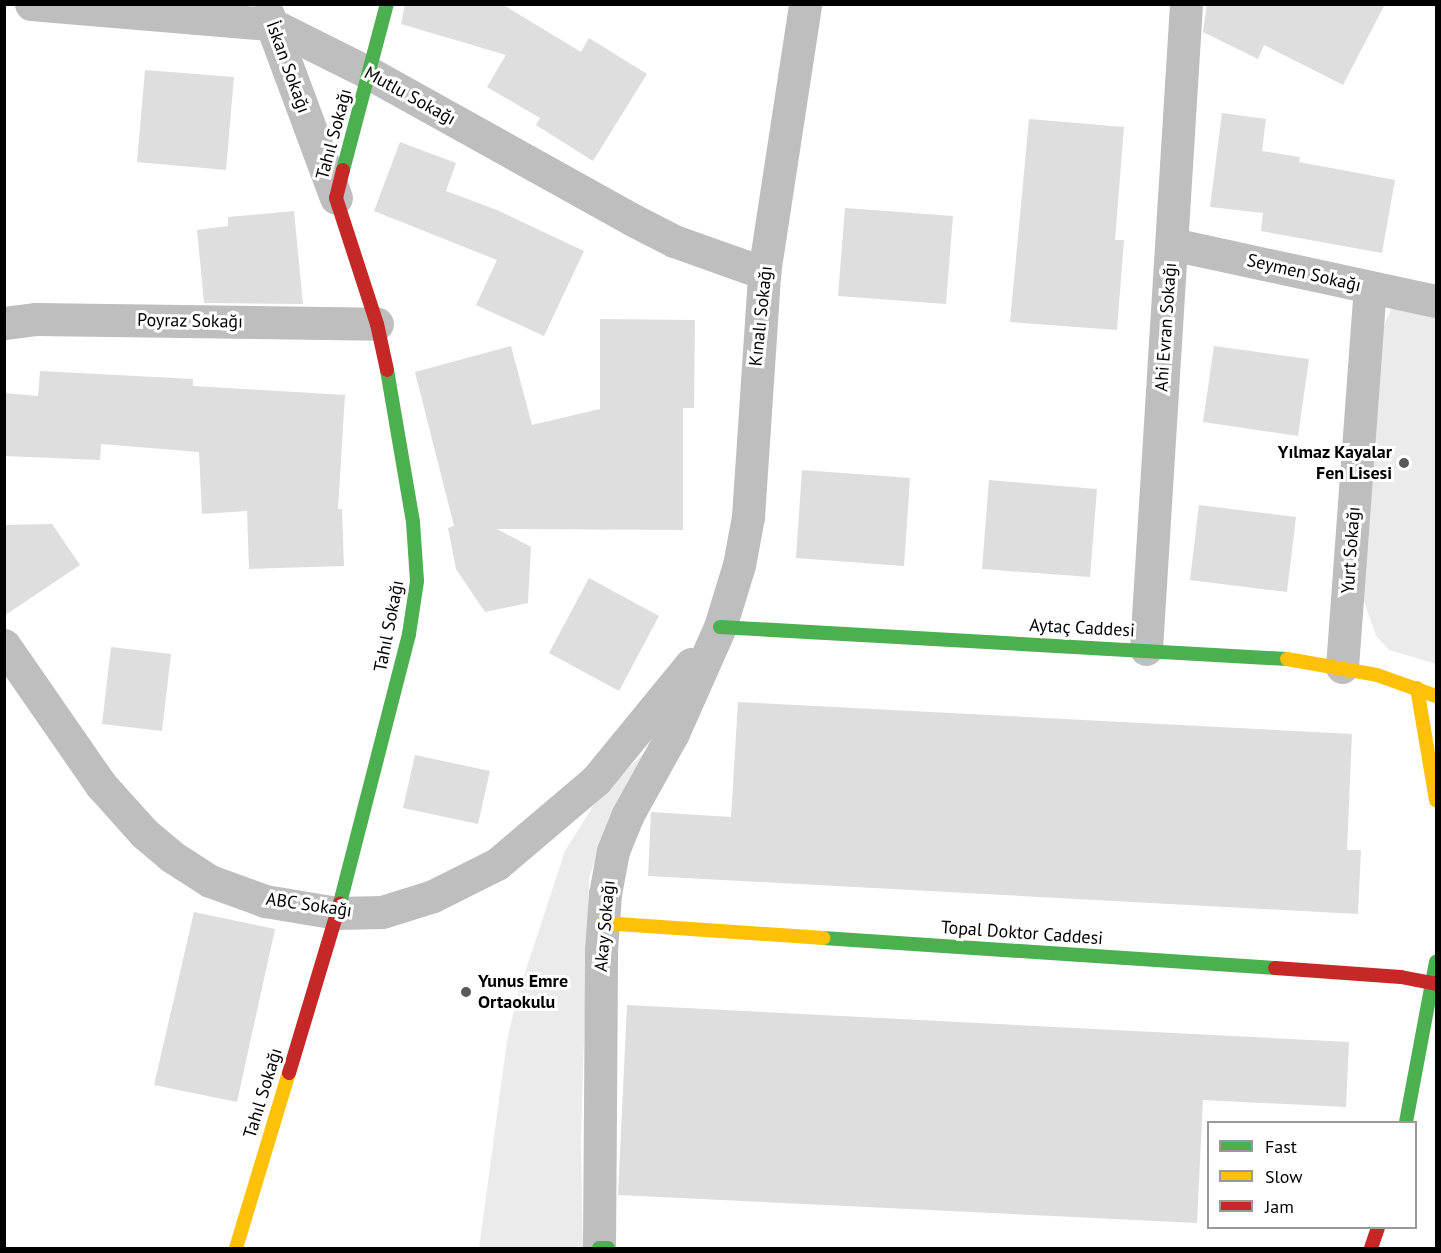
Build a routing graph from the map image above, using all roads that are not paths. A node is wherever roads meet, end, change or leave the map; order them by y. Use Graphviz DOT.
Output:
graph roads {
  1 [pos="31,4"];
  2 [pos="387,4"];
  3 [pos="805,4"];
  4 [pos="1186,4"];
  5 [pos="268,14"];
  6 [pos="369,73"];
  7 [pos="336,198"];
  8 [pos="1172,244"];
  9 [pos="764,273"];
  10 [pos="1370,288"];
  11 [pos="1437,301"];
  12 [pos="4,323"];
  13 [pos="376,324"];
  14 [pos="720,627"];
  15 [pos="4,645"];
  16 [pos="1146,649"];
  17 [pos="1342,667"];
  18 [pos="1417,688"];
  19 [pos="1437,696"];
  20 [pos="1437,800"];
  21 [pos="338,913"];
  22 [pos="603,923"];
  23 [pos="1437,961"];
  24 [pos="1435,983"];
  25 [pos="1406,1121"];
  26 [pos="1377,1229"];
  27 [pos="236,1248"];
  28 [pos="599,1248"];
  29 [pos="608,1248"];
  30 [pos="1371,1248"];
  1 -- 5 [label="street, Mutlu Sokağı"];
  2 -- 6 [label="street, Tahıl Sokağı"];
  3 -- 9 [label="street, Kınalı Sokağı"];
  4 -- 8 [label="street, Ahi Evran Sokağı"];
  5 -- 6 [label="street, Mutlu Sokağı"];
  5 -- 7 [label="street, İskan Sokağı"];
  6 -- 7 [label="street, Tahıl Sokağı"];
  6 -- 9 [label="street, Mutlu Sokağı"];
  7 -- 13 [label="street, Tahıl Sokağı"];
  8 -- 10 [label="street, Seymen Sokağı"];
  8 -- 16 [label="street, Ahi Evran Sokağı"];
  9 -- 14 [label="street, Kınalı Sokağı"];
  10 -- 11 [label="street, Seymen Sokağı"];
  10 -- 17 [label="street, Yurt Sokağı"];
  12 -- 13 [label="street, Poyraz Sokağı"];
  13 -- 21 [label="street, Tahıl Sokağı"];
  14 -- 16 [label="street, Aytaç Caddesi"];
  14 -- 21 [label="street, ABC Sokağı"];
  14 -- 22 [label="street, Akay Sokağı"];
  15 -- 21 [label="street, ABC Sokağı"];
  16 -- 17 [label="street, Aytaç Caddesi"];
  17 -- 18 [label="street, Aytaç Caddesi"];
  18 -- 19 [label="street, Aytaç Caddesi"];
  18 -- 20 [label="street"];
  21 -- 27 [label="street, Tahıl Sokağı"];
  22 -- 24 [label="street, Topal Doktor Caddesi"];
  22 -- 28 [label="street, Akay Sokağı"];
  23 -- 24 [label="street"];
  24 -- 25 [label="street"];
  26 -- 30 [label="street"];
  28 -- 29 [label="street"];
}
